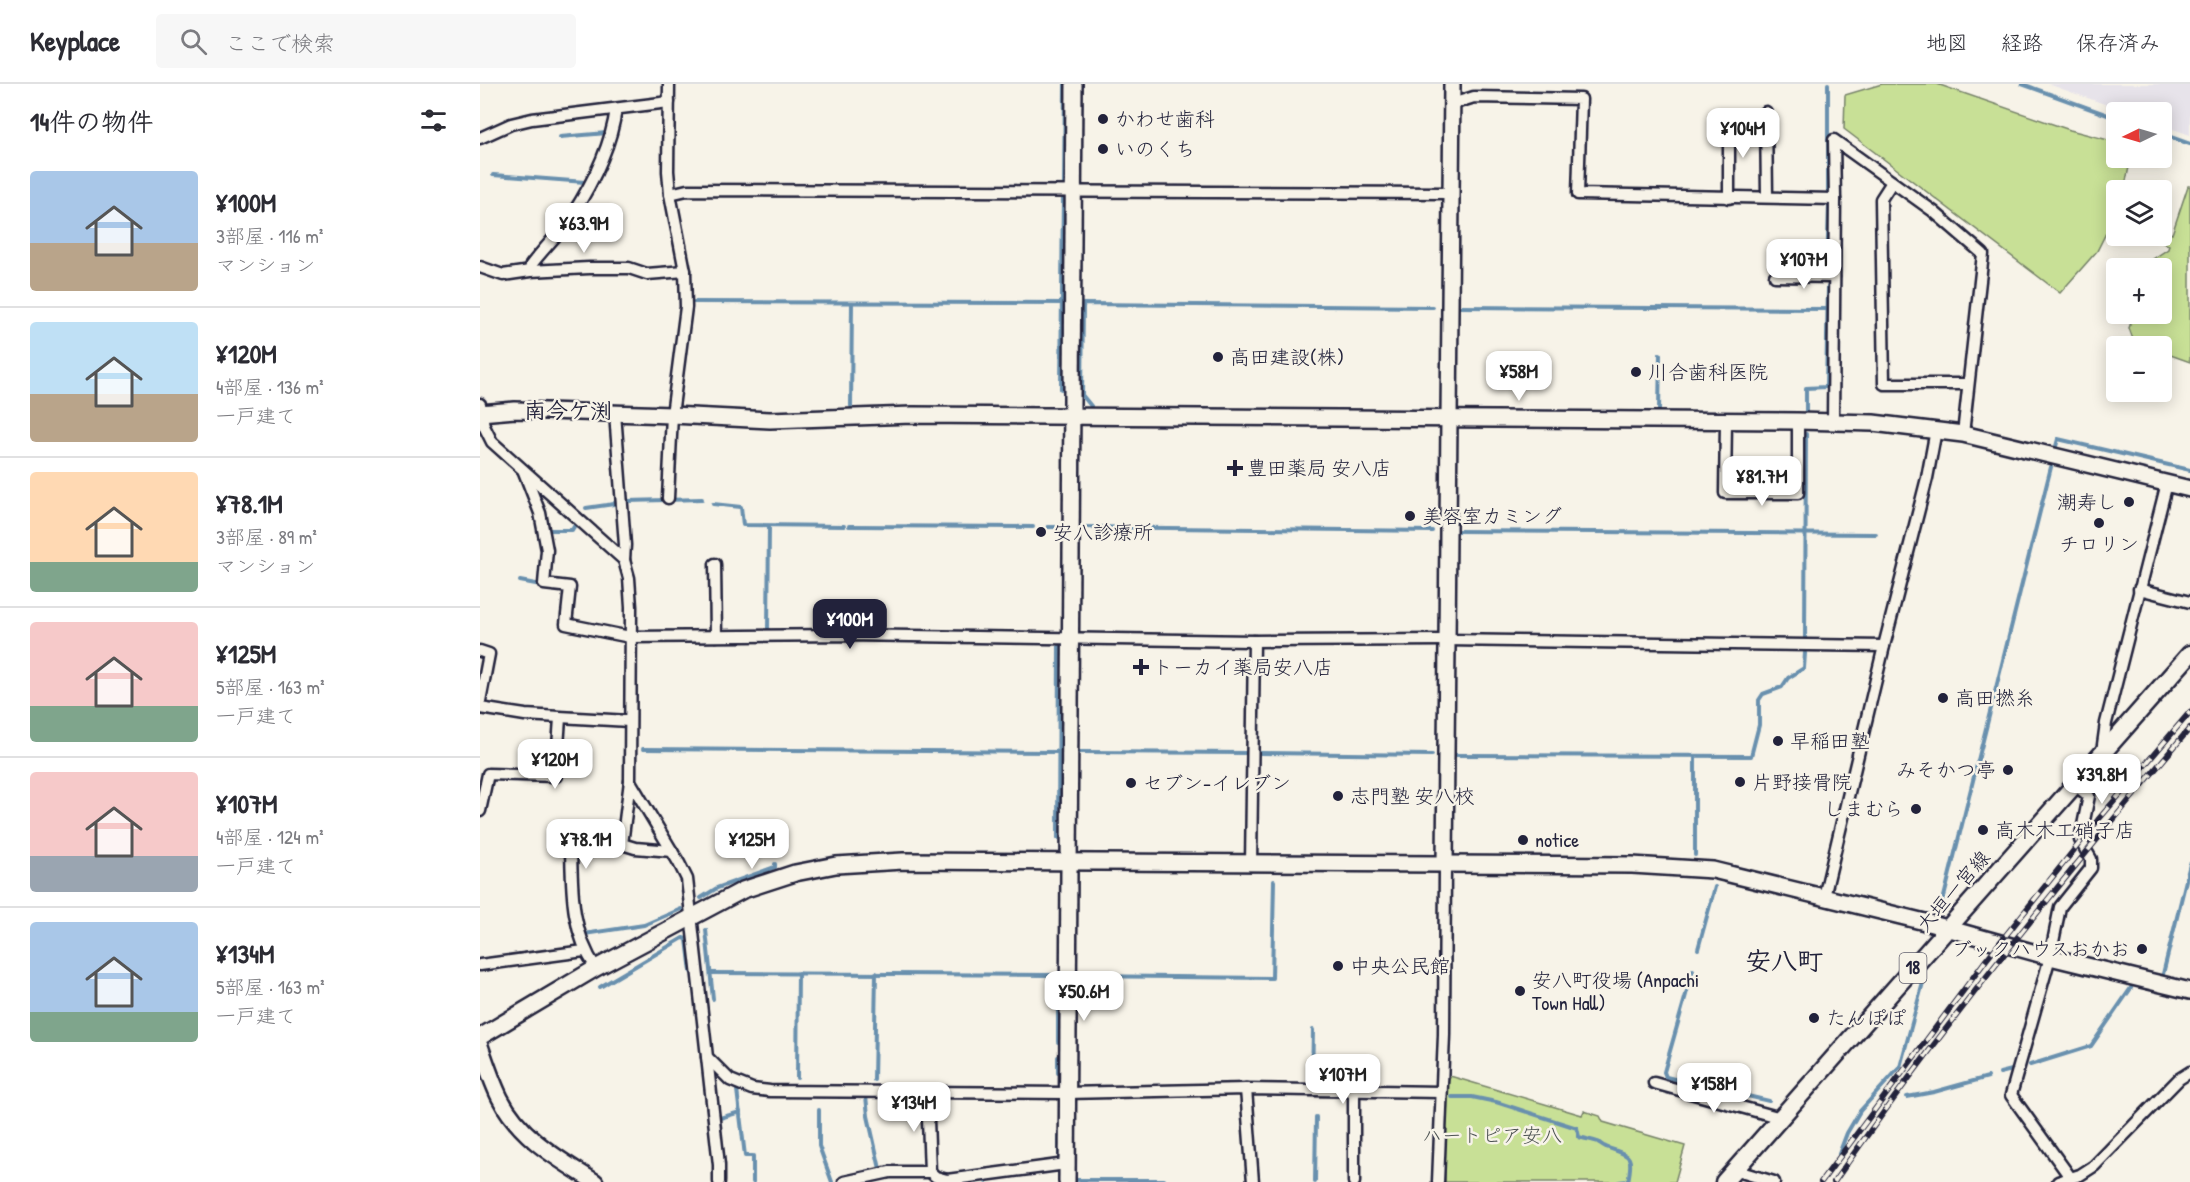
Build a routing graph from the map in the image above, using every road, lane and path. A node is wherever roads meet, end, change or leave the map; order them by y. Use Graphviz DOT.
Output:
graph roads {
  1 [pos="669,84"];
  2 [pos="1074,84"];
  3 [pos="1452,84"];
  4 [pos="669,102"];
  5 [pos="1452,104"];
  6 [pos="616,109"];
  7 [pos="1766,112"];
  8 [pos="1729,119"];
  9 [pos="480,138"];
  10 [pos="1892,182"];
  11 [pos="1074,192"];
  12 [pos="1451,193"];
  13 [pos="670,194"];
  14 [pos="1767,197"];
  15 [pos="1729,198"];
  16 [pos="1835,199"];
  17 [pos="480,267"];
  18 [pos="530,271"];
  19 [pos="685,271"];
  20 [pos="1775,276"];
  21 [pos="1834,277"];
  22 [pos="1967,384"];
  23 [pos="480,410"];
  24 [pos="615,413"];
  25 [pos="672,415"];
  26 [pos="1072,415"];
  27 [pos="1449,418"];
  28 [pos="1726,421"];
  29 [pos="1798,421"];
  30 [pos="1833,422"];
  31 [pos="1936,430"];
  32 [pos="1963,434"];
  33 [pos="524,472"];
  34 [pos="2167,483"];
  35 [pos="2190,489"];
  36 [pos="668,498"];
  37 [pos="624,560"];
  38 [pos="716,564"];
  39 [pos="2139,589"];
  40 [pos="2190,602"];
  41 [pos="716,636"];
  42 [pos="630,637"];
  43 [pos="1070,640"];
  44 [pos="1446,640"];
  45 [pos="1254,641"];
  46 [pos="1884,646"];
  47 [pos="480,651"];
  48 [pos="2190,654"];
  49 [pos="480,701"];
  50 [pos="480,708"];
  51 [pos="560,718"];
  52 [pos="629,721"];
  53 [pos="2102,752"];
  54 [pos="630,782"];
  55 [pos="2075,785"];
  56 [pos="480,811"];
  57 [pos="622,844"];
  58 [pos="672,851"];
  59 [pos="1069,862"];
  60 [pos="1251,864"];
  61 [pos="1445,865"];
  62 [pos="1824,897"];
  63 [pos="691,917"];
  64 [pos="1948,928"];
  65 [pos="584,951"];
  66 [pos="2050,957"];
  67 [pos="480,965"];
  68 [pos="596,968"];
  69 [pos="2190,991"];
  70 [pos="480,1037"];
  71 [pos="480,1046"];
  72 [pos="707,1057"];
  73 [pos="2190,1072"];
  74 [pos="1654,1083"];
  75 [pos="1246,1089"];
  76 [pos="1354,1091"];
  77 [pos="927,1092"];
  78 [pos="1441,1092"];
  79 [pos="1067,1093"];
  80 [pos="1781,1118"];
  81 [pos="1066,1164"];
  82 [pos="930,1172"];
  83 [pos="1729,1176"];
  84 [pos="2079,1178"];
  85 [pos="596,1182"];
  86 [pos="719,1182"];
  87 [pos="844,1182"];
  88 [pos="1067,1182"];
  89 [pos="1253,1182"];
  90 [pos="1353,1182"];
  91 [pos="1438,1182"];
  92 [pos="1774,1182"];
  93 [pos="2058,1182"];
  1 -- 4 [label="street"];
  2 -- 11 [label="street"];
  3 -- 5 [label="street"];
  4 -- 6 [label="street"];
  4 -- 13 [label="street"];
  5 -- 12 [label="street"];
  5 -- 15 [label="street"];
  6 -- 9 [label="street"];
  6 -- 18 [label="street"];
  7 -- 14 [label="street"];
  8 -- 15 [label="street"];
  10 -- 16 [label="street"];
  10 -- 22 [label="street"];
  10 -- 22 [label="street"];
  11 -- 12 [label="street"];
  11 -- 13 [label="street"];
  11 -- 26 [label="street"];
  12 -- 27 [label="street"];
  13 -- 19 [label="street"];
  14 -- 15 [label="street"];
  14 -- 16 [label="street"];
  16 -- 21 [label="street"];
  17 -- 18 [label="street"];
  18 -- 19 [label="street"];
  19 -- 25 [label="street"];
  20 -- 21 [label="street"];
  21 -- 30 [label="street"];
  22 -- 32 [label="street"];
  23 -- 24 [label="street"];
  23 -- 33 [label="street"];
  24 -- 25 [label="street"];
  24 -- 37 [label="street"];
  25 -- 26 [label="street"];
  25 -- 36 [label="street"];
  26 -- 27 [label="street"];
  26 -- 43 [label="street"];
  27 -- 28 [label="street"];
  27 -- 44 [label="street"];
  28 -- 29 [label="street"];
  28 -- 29 [label="street"];
  29 -- 30 [label="street"];
  30 -- 31 [label="street"];
  31 -- 32 [label="street"];
  31 -- 46 [label="street"];
  32 -- 34 [label="street"];
  33 -- 37 [label="street"];
  33 -- 42 [label="street"];
  34 -- 35 [label="street"];
  34 -- 39 [label="street"];
  37 -- 42 [label="street"];
  38 -- 41 [label="street"];
  39 -- 40 [label="street"];
  39 -- 53 [label="street"];
  41 -- 42 [label="street"];
  41 -- 43 [label="street"];
  42 -- 52 [label="street"];
  43 -- 45 [label="street"];
  43 -- 59 [label="street"];
  44 -- 45 [label="street"];
  44 -- 46 [label="street"];
  44 -- 61 [label="street"];
  45 -- 60 [label="street"];
  46 -- 62 [label="street"];
  47 -- 49 [label="street"];
  48 -- 53 [label="main road, 大垣一宮線 / 18"];
  50 -- 51 [label="street"];
  51 -- 52 [label="street"];
  51 -- 56 [label="street"];
  52 -- 54 [label="street"];
  53 -- 55 [label="main road, 大垣一宮線 / 18"];
  54 -- 57 [label="street"];
  54 -- 58 [label="street"];
  55 -- 64 [label="main road, 大垣一宮線 / 18"];
  55 -- 66 [label="street"];
  57 -- 58 [label="street"];
  57 -- 65 [label="street"];
  58 -- 63 [label="street"];
  59 -- 60 [label="street"];
  59 -- 63 [label="street"];
  59 -- 79 [label="street"];
  60 -- 61 [label="street"];
  61 -- 62 [label="street"];
  61 -- 78 [label="street"];
  62 -- 64 [label="street"];
  63 -- 68 [label="street"];
  63 -- 72 [label="street"];
  64 -- 66 [label="street"];
  64 -- 80 [label="main road, 大垣一宮線 / 18"];
  65 -- 67 [label="street"];
  65 -- 68 [label="street"];
  66 -- 69 [label="street"];
  66 -- 84 [label="street"];
  68 -- 70 [label="street"];
  71 -- 85 [label="street"];
  72 -- 77 [label="street"];
  72 -- 86 [label="street"];
  73 -- 84 [label="street"];
  74 -- 80 [label="street"];
  75 -- 76 [label="street"];
  75 -- 79 [label="street"];
  75 -- 89 [label="street"];
  76 -- 78 [label="street"];
  76 -- 90 [label="street"];
  77 -- 79 [label="street"];
  77 -- 82 [label="street"];
  78 -- 91 [label="street"];
  79 -- 81 [label="street"];
  80 -- 83 [label="main road, 大垣一宮線 / 18"];
  81 -- 82 [label="street"];
  81 -- 88 [label="street"];
  82 -- 87 [label="street"];
  83 -- 92 [label="street"];
  84 -- 93 [label="street"];
}
